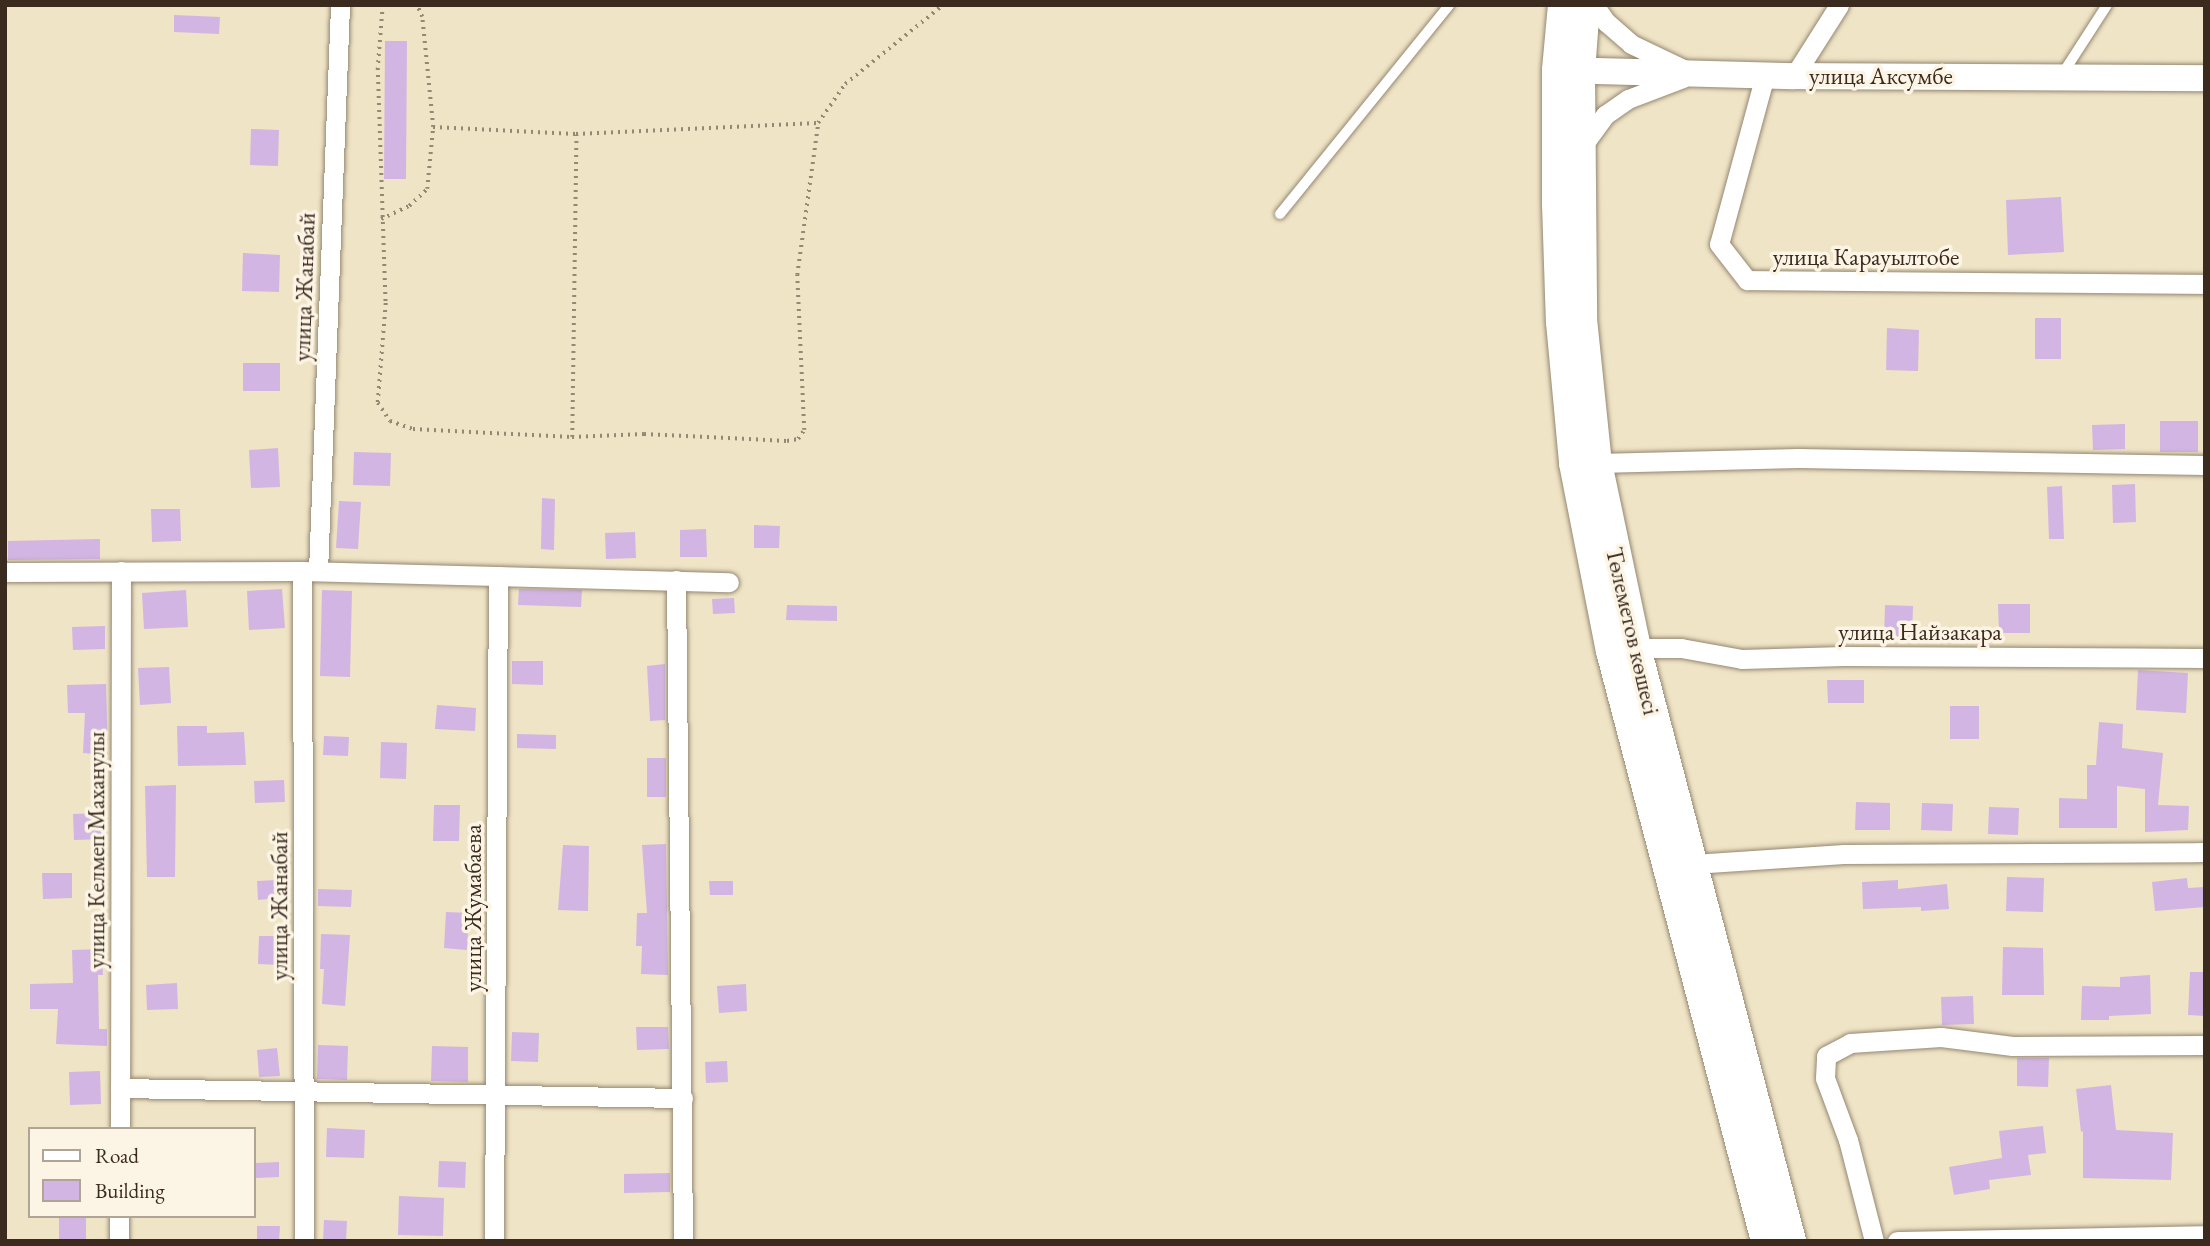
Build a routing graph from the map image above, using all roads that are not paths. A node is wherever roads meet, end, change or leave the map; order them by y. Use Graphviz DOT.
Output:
graph roads {
  1 [pos="340,5"];
  2 [pos="1449,5"];
  3 [pos="1563,5"];
  4 [pos="1585,5"];
  5 [pos="1594,5"];
  6 [pos="1839,5"];
  7 [pos="2107,5"];
  8 [pos="1569,71"];
  9 [pos="1693,74"];
  10 [pos="1765,75"];
  11 [pos="1794,76"];
  12 [pos="2060,76"];
  13 [pos="2205,78"];
  14 [pos="1580,150"];
  15 [pos="1280,214"];
  16 [pos="2205,284"];
  17 [pos="1597,463"];
  18 [pos="2205,465"];
  19 [pos="121,571"];
  20 [pos="310,571"];
  21 [pos="5,572"];
  22 [pos="498,576"];
  23 [pos="676,580"];
  24 [pos="729,582"];
  25 [pos="1636,648"];
  26 [pos="2205,658"];
  27 [pos="2205,852"];
  28 [pos="1693,864"];
  29 [pos="2205,1045"];
  30 [pos="120,1088"];
  31 [pos="304,1090"];
  32 [pos="497,1097"];
  33 [pos="683,1098"];
  34 [pos="120,1127"];
  35 [pos="119,1218"];
  36 [pos="2205,1235"];
  37 [pos="119,1241"];
  38 [pos="304,1241"];
  39 [pos="494,1241"];
  40 [pos="684,1241"];
  41 [pos="1766,1241"];
  42 [pos="1791,1241"];
  43 [pos="1874,1241"];
  44 [pos="1897,1241"];
  1 -- 20 [label="street, улица Жанабай"];
  2 -- 15 [label="lane"];
  3 -- 8 [label="main road, Төлеметов көшесі"];
  4 -- 8 [label="main road, Төлеметов көшесі"];
  5 -- 9 [label="street"];
  6 -- 11 [label="street"];
  7 -- 12 [label="lane"];
  8 -- 9 [label="main road, улица Аксумбе"];
  8 -- 14 [label="main road, Төлеметов көшесі"];
  8 -- 41 [label="main road, Төлеметов көшесі"];
  9 -- 10 [label="main road, улица Аксумбе"];
  9 -- 14 [label="street"];
  10 -- 11 [label="main road, улица Аксумбе"];
  10 -- 16 [label="street, улица Карауылтобе"];
  11 -- 12 [label="main road, улица Аксумбе"];
  12 -- 13 [label="main road, улица Аксумбе"];
  14 -- 17 [label="main road, Төлеметов көшесі"];
  17 -- 18 [label="street"];
  17 -- 25 [label="main road, Төлеметов көшесі"];
  19 -- 20 [label="street"];
  19 -- 21 [label="street"];
  19 -- 30 [label="street, улица Келмеп Маханулы"];
  20 -- 22 [label="street"];
  20 -- 31 [label="street, улица Жанабай"];
  22 -- 23 [label="street"];
  22 -- 32 [label="street, улица Жумабаева"];
  23 -- 24 [label="street"];
  23 -- 33 [label="street"];
  25 -- 26 [label="street, улица Найзакара"];
  25 -- 28 [label="main road, Төлеметов көшесі"];
  27 -- 28 [label="street"];
  28 -- 42 [label="main road, Төлеметов көшесі"];
  29 -- 43 [label="street"];
  30 -- 31 [label="street"];
  30 -- 34 [label="street, улица Келмеп Маханулы"];
  31 -- 32 [label="street"];
  31 -- 38 [label="street, улица Жанабай"];
  32 -- 33 [label="street"];
  32 -- 39 [label="street, улица Жумабаева"];
  33 -- 40 [label="street"];
  35 -- 37 [label="street"];
  36 -- 44 [label="street"];
}
